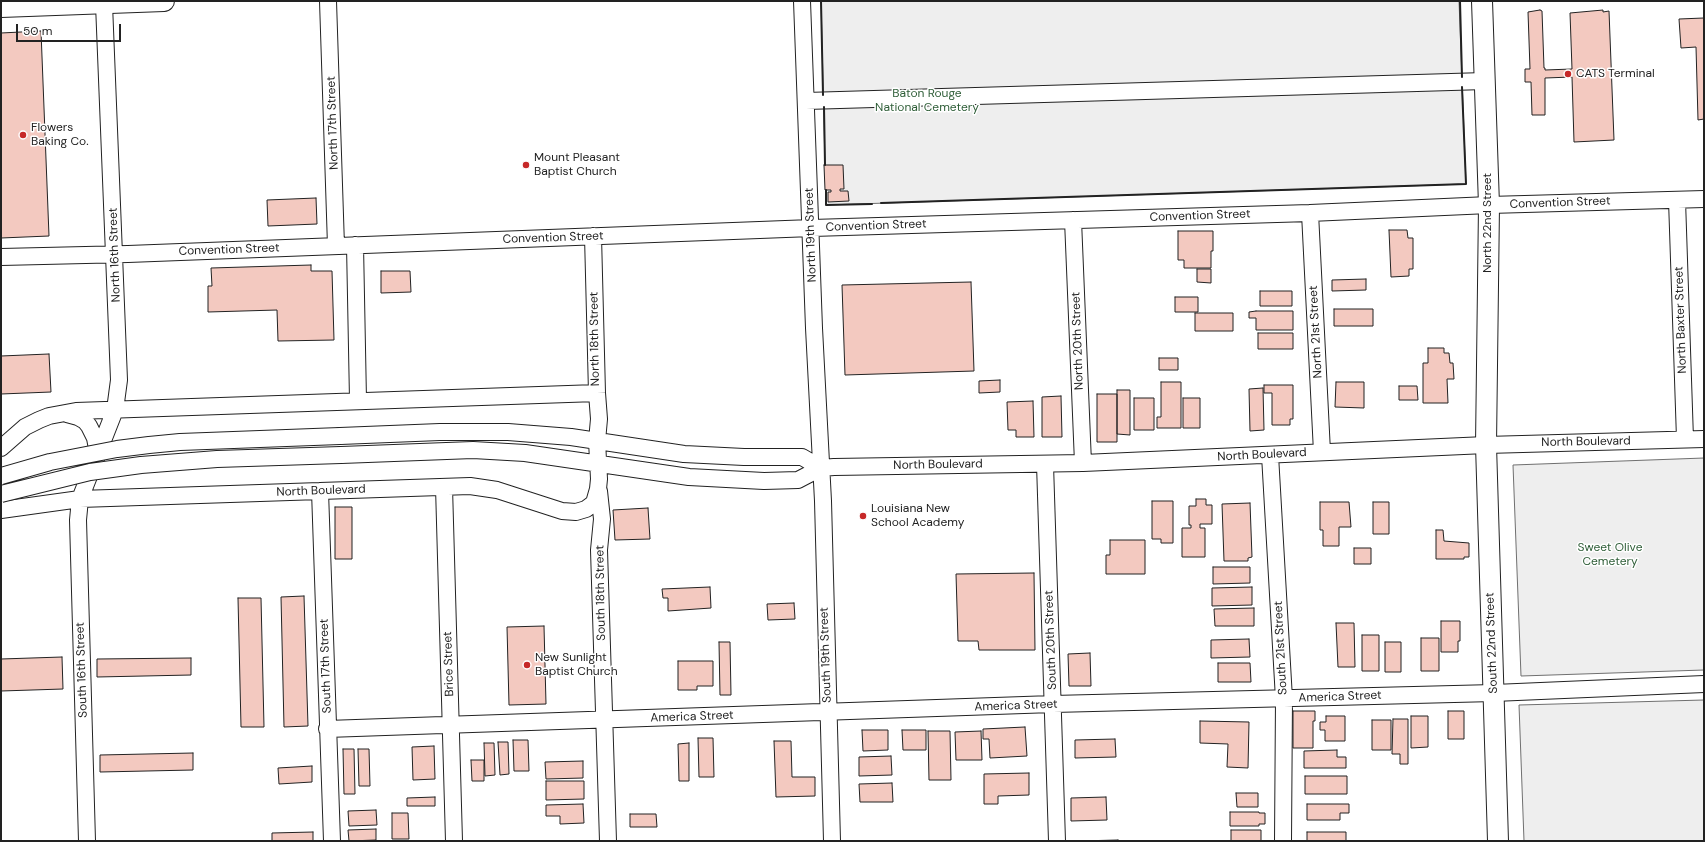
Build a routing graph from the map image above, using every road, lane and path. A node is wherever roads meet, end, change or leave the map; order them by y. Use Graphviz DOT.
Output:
graph roads {
  1 [pos="164,1"];
  2 [pos="328,1"];
  3 [pos="802,1"];
  4 [pos="1482,1"];
  5 [pos="104,4"];
  6 [pos="1,7"];
  7 [pos="1485,81"];
  8 [pos="806,101"];
  9 [pos="1704,199"];
  10 [pos="1677,200"];
  11 [pos="1489,205"];
  12 [pos="1310,213"];
  13 [pos="1073,220"];
  14 [pos="812,228"];
  15 [pos="593,236"];
  16 [pos="355,245"];
  17 [pos="336,246"];
  18 [pos="115,254"];
  19 [pos="1,257"];
  20 [pos="596,393"];
  21 [pos="358,400"];
  22 [pos="115,410"];
  23 [pos="64,413"];
  24 [pos="1686,439"];
  25 [pos="1704,439"];
  26 [pos="597,441"];
  27 [pos="1486,444"];
  28 [pos="1,448"];
  29 [pos="1322,452"];
  30 [pos="98,454"];
  31 [pos="1270,455"];
  32 [pos="598,463"];
  33 [pos="1083,463"];
  34 [pos="1046,464"];
  35 [pos="820,468"];
  36 [pos="1,476"];
  37 [pos="444,487"];
  38 [pos="598,489"];
  39 [pos="320,491"];
  40 [pos="1,494"];
  41 [pos="80,499"];
  42 [pos="1,510"];
  43 [pos="1704,684"];
  44 [pos="1494,693"];
  45 [pos="1284,699"];
  46 [pos="1053,704"];
  47 [pos="828,712"];
  48 [pos="605,720"];
  49 [pos="451,726"];
  50 [pos="327,729"];
  51 [pos="87,841"];
  52 [pos="332,841"];
  53 [pos="454,841"];
  54 [pos="608,841"];
  55 [pos="832,841"];
  56 [pos="1057,841"];
  57 [pos="1283,841"];
  58 [pos="1498,841"];
  1 -- 5 [label="main road"];
  2 -- 17 [label="street, North 17th Street"];
  3 -- 8 [label="street, North 19th Street"];
  4 -- 7 [label="main road, North 22nd Street"];
  5 -- 6 [label="main road"];
  5 -- 18 [label="street, North 16th Street"];
  7 -- 8 [label="street"];
  7 -- 11 [label="main road, North 22nd Street"];
  8 -- 14 [label="street, North 19th Street"];
  9 -- 10 [label="street, Convention Street"];
  10 -- 11 [label="street, Convention Street"];
  10 -- 24 [label="street, North Baxter Street"];
  11 -- 12 [label="street, Convention Street"];
  11 -- 27 [label="main road, North 22nd Street"];
  12 -- 13 [label="street, Convention Street"];
  12 -- 29 [label="street, North 21st Street"];
  13 -- 14 [label="street, Convention Street"];
  13 -- 33 [label="street, North 20th Street"];
  14 -- 15 [label="street, Convention Street"];
  14 -- 35 [label="street, North 19th Street"];
  15 -- 16 [label="street, Convention Street"];
  15 -- 20 [label="street, North 18th Street"];
  16 -- 17 [label="street, Convention Street"];
  16 -- 21 [label="street"];
  17 -- 18 [label="street, Convention Street"];
  18 -- 19 [label="street, Convention Street"];
  18 -- 22 [label="street, North 16th Street"];
  20 -- 21 [label="street"];
  20 -- 26 [label="street, North 18th Street"];
  21 -- 22 [label="street"];
  22 -- 23 [label="street"];
  22 -- 30 [label="street, North 16th Street"];
  23 -- 28 [label="street"];
  23 -- 30 [label="street"];
  24 -- 25 [label="street, North Boulevard"];
  24 -- 27 [label="street, North Boulevard"];
  26 -- 32 [label="street, North Boulevard"];
  26 -- 35 [label="street"];
  26 -- 36 [label="street, bridge"];
  27 -- 29 [label="street, North Boulevard"];
  27 -- 44 [label="main road, South 22nd Street"];
  29 -- 31 [label="street, North Boulevard"];
  30 -- 41 [label="street, North 16th Street"];
  31 -- 33 [label="street, North Boulevard"];
  31 -- 45 [label="street, South 21st Street"];
  32 -- 35 [label="street, North Boulevard"];
  32 -- 38 [label="street, North Boulevard"];
  32 -- 40 [label="street, North Boulevard, bridge"];
  33 -- 34 [label="street, North Boulevard"];
  34 -- 35 [label="street, North Boulevard"];
  34 -- 46 [label="street, South 20th Street"];
  35 -- 47 [label="street, South 19th Street"];
  37 -- 38 [label="street, North Boulevard"];
  37 -- 39 [label="street, North Boulevard"];
  37 -- 49 [label="street, Brice Street"];
  38 -- 48 [label="street, South 18th Street"];
  39 -- 41 [label="street, North Boulevard"];
  39 -- 50 [label="street, South 17th Street"];
  41 -- 42 [label="street, North Boulevard"];
  41 -- 51 [label="street, South 16th Street"];
  43 -- 44 [label="street, America Street"];
  44 -- 45 [label="street, America Street"];
  44 -- 58 [label="main road, South 22nd Street"];
  45 -- 46 [label="street, America Street"];
  45 -- 57 [label="street, South 21st Street"];
  46 -- 47 [label="street, America Street"];
  46 -- 56 [label="street, South 20th Street"];
  47 -- 48 [label="street, America Street"];
  47 -- 55 [label="street, South 19th Street"];
  48 -- 49 [label="street, America Street"];
  48 -- 54 [label="street, South 18th Street"];
  49 -- 50 [label="street, America Street"];
  49 -- 53 [label="street, Brice Street"];
  50 -- 52 [label="street, South 17th Street"];
}
